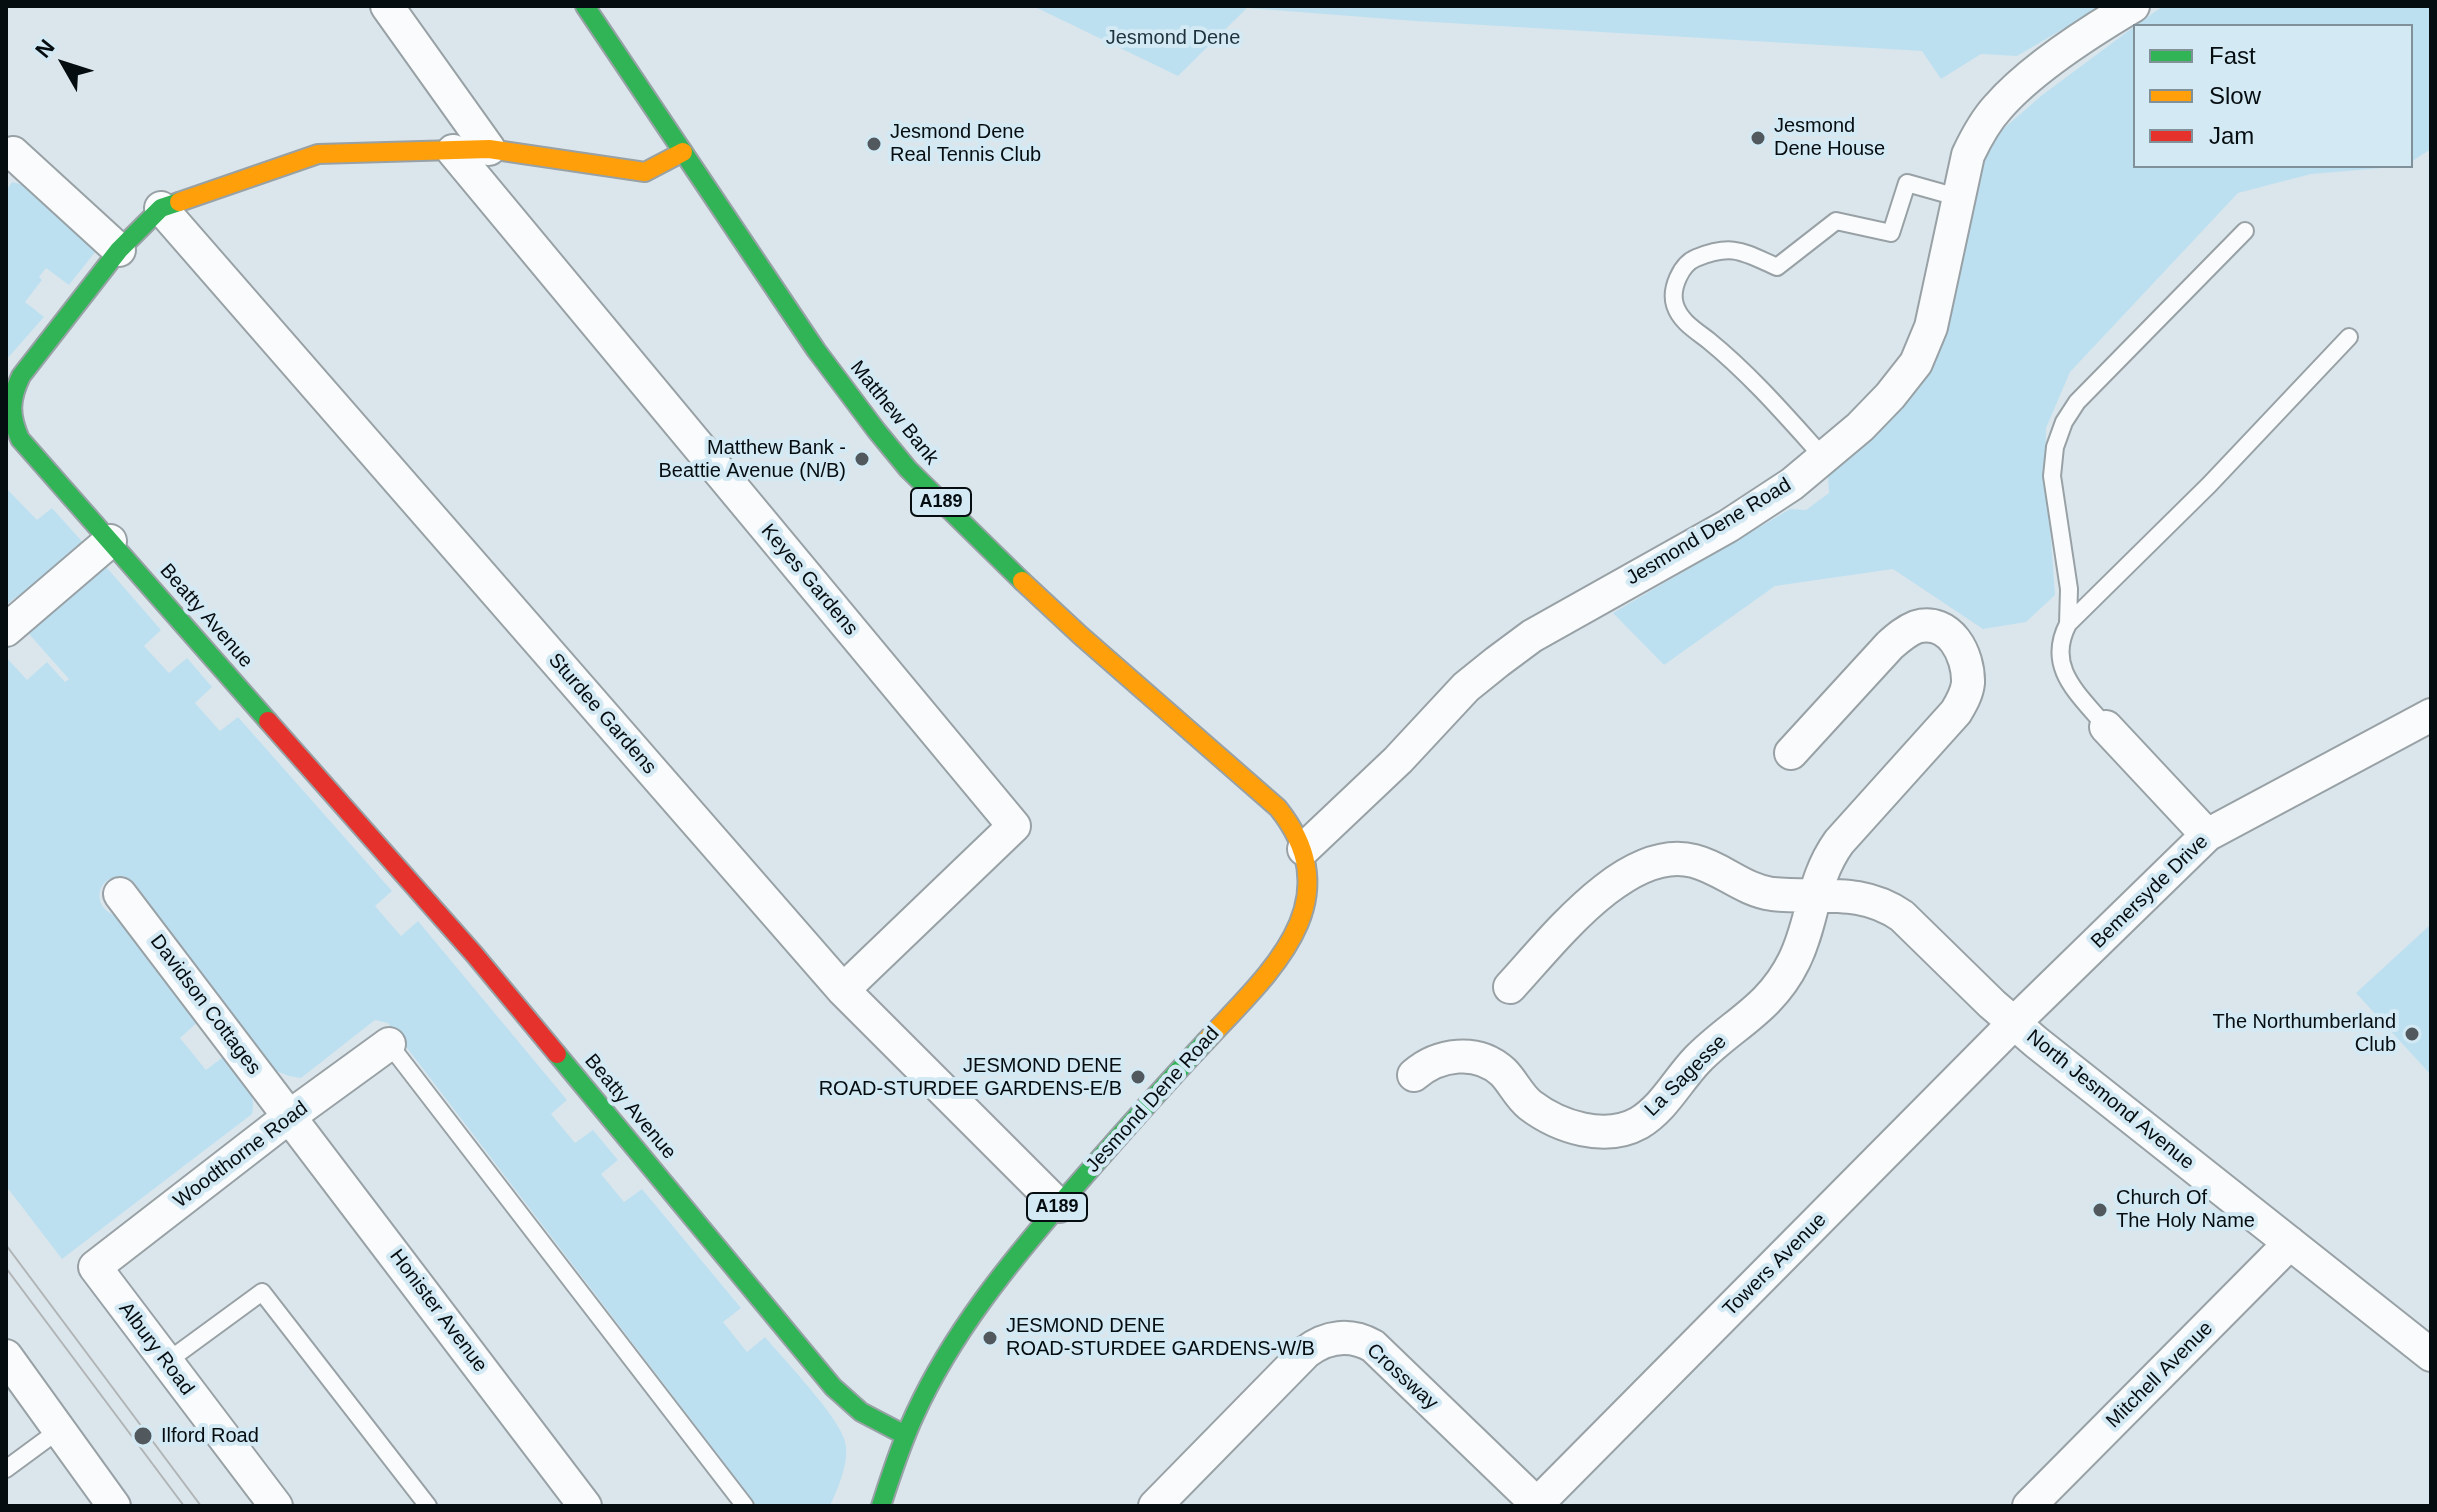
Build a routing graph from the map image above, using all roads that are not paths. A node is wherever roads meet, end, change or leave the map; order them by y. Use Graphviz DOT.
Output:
graph roads {
  1 [pos="387,6"];
  2 [pos="2133,6"];
  3 [pos="589,8"];
  4 [pos="489,149"];
  5 [pos="453,151"];
  6 [pos="683,152"];
  7 [pos="13,153"];
  8 [pos="1957,197"];
  9 [pos="161,208"];
  10 [pos="2245,231"];
  11 [pos="119,250"];
  12 [pos="2349,337"];
  13 [pos="1824,458"];
  14 [pos="110,541"];
  15 [pos="2068,624"];
  16 [pos="6,630"];
  17 [pos="2431,715"];
  18 [pos="2106,727"];
  19 [pos="1791,753"];
  20 [pos="2207,835"];
  21 [pos="1304,849"];
  22 [pos="120,894"];
  23 [pos="1814,896"];
  24 [pos="1290,945"];
  25 [pos="1510,987"];
  26 [pos="843,990"];
  27 [pos="2014,1023"];
  28 [pos="389,1044"];
  29 [pos="1414,1075"];
  30 [pos="290,1116"];
  31 [pos="1059,1206"];
  32 [pos="2290,1243"];
  33 [pos="95,1267"];
  34 [pos="2431,1355"];
  35 [pos="6,1356"];
  36 [pos="165,1363"];
  37 [pos="59,1430"];
  38 [pos="905,1435"];
  39 [pos="6,1469"];
  40 [pos="1536,1505"];
  41 [pos="114,1506"];
  42 [pos="276,1506"];
  43 [pos="428,1506"];
  44 [pos="585,1506"];
  45 [pos="745,1506"];
  46 [pos="881,1506"];
  47 [pos="1155,1506"];
  48 [pos="2029,1506"];
  1 -- 4 [label="street"];
  2 -- 8 [label="street, Jesmond Dene Road"];
  3 -- 6 [label="street, Matthew Bank / A189"];
  4 -- 5 [label="street, Beatty Avenue"];
  4 -- 6 [label="street, Beatty Avenue"];
  5 -- 9 [label="street, Beatty Avenue"];
  5 -- 26 [label="street, Keyes Gardens"];
  6 -- 21 [label="street, Matthew Bank / A189"];
  7 -- 11 [label="street"];
  8 -- 13 [label="street, Jesmond Dene Road"];
  8 -- 13 [label="lane"];
  9 -- 11 [label="street, Beatty Avenue"];
  9 -- 26 [label="street, Sturdee Gardens"];
  10 -- 15 [label="lane"];
  11 -- 14 [label="street, Beatty Avenue"];
  12 -- 15 [label="lane"];
  13 -- 21 [label="street, Jesmond Dene Road"];
  14 -- 16 [label="street"];
  14 -- 38 [label="street, Beatty Avenue"];
  15 -- 18 [label="lane"];
  17 -- 20 [label="street, Bemersyde Drive"];
  18 -- 20 [label="street"];
  19 -- 23 [label="street, La Sagesse"];
  20 -- 27 [label="street, Bemersyde Drive"];
  21 -- 24 [label="street, Matthew Bank / A189"];
  22 -- 30 [label="street, Davidson Cottages"];
  23 -- 25 [label="street"];
  23 -- 27 [label="street"];
  23 -- 29 [label="street, La Sagesse"];
  24 -- 31 [label="street, Jesmond Dene Road / A189"];
  26 -- 31 [label="street, Sturdee Gardens"];
  27 -- 32 [label="street, North Jesmond Avenue"];
  27 -- 40 [label="street, Towers Avenue"];
  28 -- 30 [label="street, Woodthorne Road"];
  28 -- 45 [label="lane"];
  30 -- 33 [label="street, Woodthorne Road"];
  30 -- 44 [label="street, Honister Avenue"];
  31 -- 38 [label="street, Jesmond Dene Road / A189"];
  32 -- 34 [label="street, North Jesmond Avenue"];
  32 -- 48 [label="street, Mitchell Avenue"];
  33 -- 36 [label="street, Albury Road"];
  35 -- 37 [label="street"];
  36 -- 42 [label="street, Albury Road"];
  36 -- 43 [label="lane"];
  37 -- 39 [label="lane"];
  37 -- 41 [label="street"];
  38 -- 46 [label="street, Jesmond Dene Road / A189"];
  40 -- 47 [label="street, Crossway"];
}
